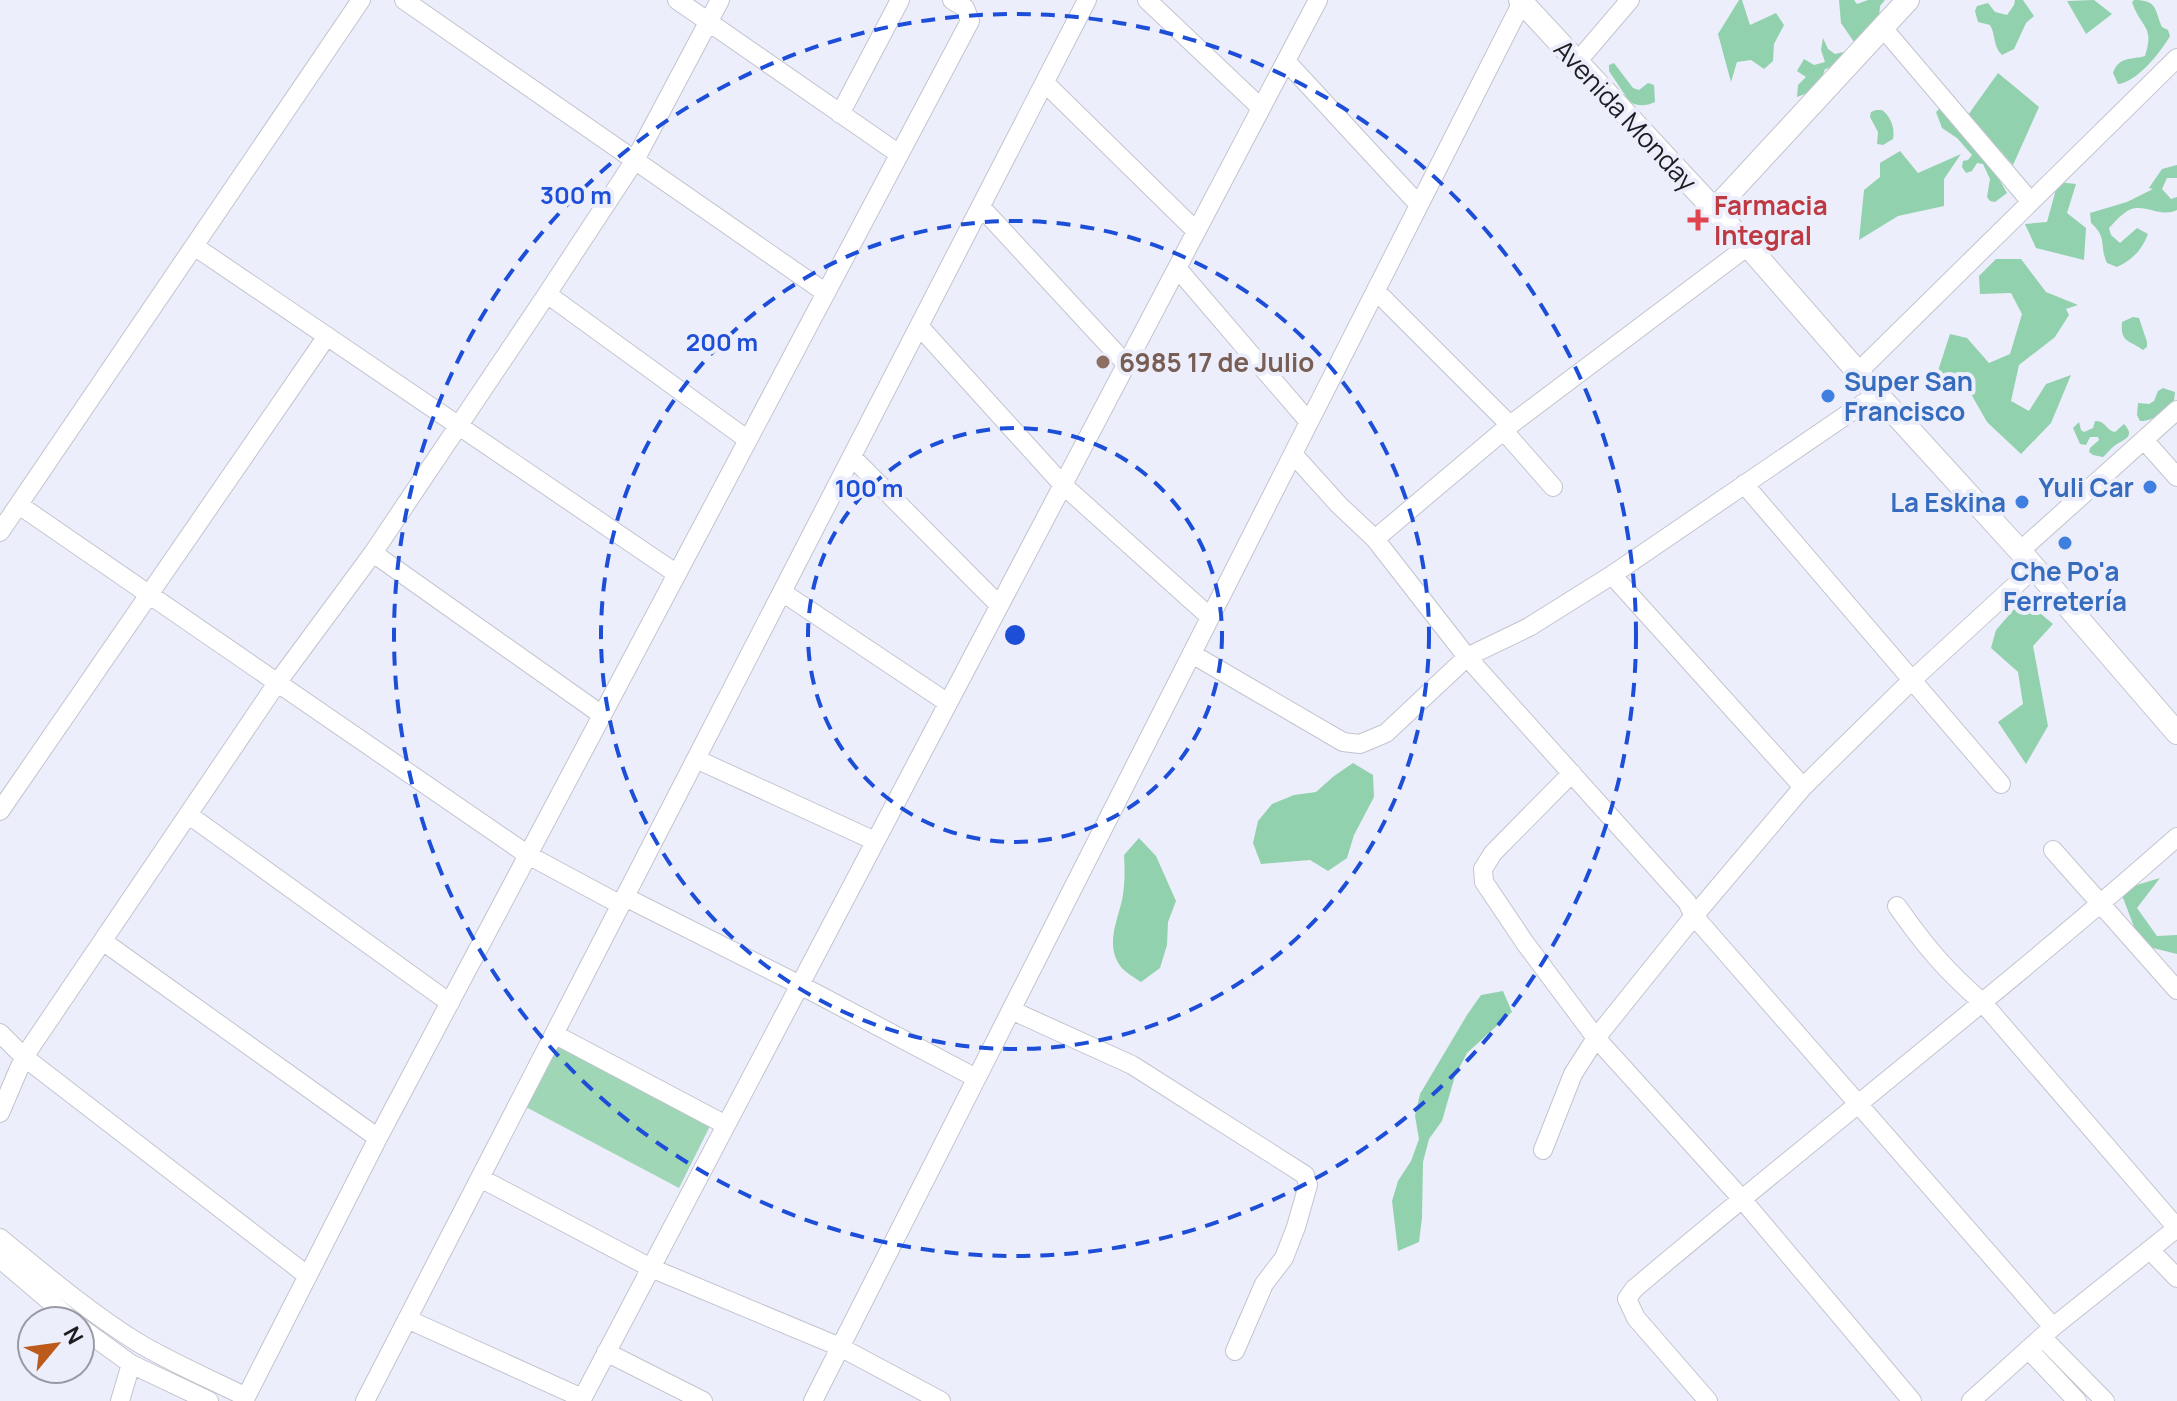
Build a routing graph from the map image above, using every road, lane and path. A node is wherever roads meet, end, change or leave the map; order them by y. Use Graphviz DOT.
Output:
graph roads {
  1 [pos="361,0"];
  2 [pos="404,0"];
  3 [pos="677,0"];
  4 [pos="720,0"];
  5 [pos="900,0"];
  6 [pos="1087,0"];
  7 [pos="1147,0"];
  8 [pos="1318,0"];
  9 [pos="1630,0"];
  10 [pos="1908,0"];
  11 [pos="1521,1"];
  12 [pos="962,3"];
  13 [pos="709,20"];
  14 [pos="1883,28"];
  15 [pos="2177,58"];
  16 [pos="1286,61"];
  17 [pos="1577,62"];
  18 [pos="1045,83"];
  19 [pos="1261,108"];
  20 [pos="840,114"];
  21 [pos="899,154"];
  22 [pos="635,160"];
  23 [pos="2031,202"];
  24 [pos="1419,205"];
  25 [pos="981,207"];
  26 [pos="1714,210"];
  27 [pos="1196,231"];
  28 [pos="194,246"];
  29 [pos="1748,246"];
  30 [pos="1177,268"];
  31 [pos="1376,291"];
  32 [pos="826,293"];
  33 [pos="547,294"];
  34 [pos="919,326"];
  35 [pos="327,336"];
  36 [pos="1126,364"];
  37 [pos="1858,372"];
  38 [pos="1877,394"];
  39 [pos="2177,410"];
  40 [pos="1309,422"];
  41 [pos="458,426"];
  42 [pos="1507,428"];
  43 [pos="748,440"];
  44 [pos="2144,440"];
  45 [pos="1293,454"];
  46 [pos="852,457"];
  47 [pos="2177,477"];
  48 [pos="1744,484"];
  49 [pos="1063,485"];
  50 [pos="1553,487"];
  51 [pos="19,505"];
  52 [pos="0,532"];
  53 [pos="1375,539"];
  54 [pos="373,553"];
  55 [pos="2027,560"];
  56 [pos="677,574"];
  57 [pos="1612,575"];
  58 [pos="782,592"];
  59 [pos="149,595"];
  60 [pos="999,605"];
  61 [pos="1210,617"];
  62 [pos="1192,654"];
  63 [pos="1467,657"];
  64 [pos="1911,681"];
  65 [pos="277,683"];
  66 [pos="948,703"];
  67 [pos="602,715"];
  68 [pos="2177,733"];
  69 [pos="696,759"];
  70 [pos="1572,773"];
  71 [pos="2001,784"];
  72 [pos="1803,787"];
  73 [pos="0,811"];
  74 [pos="189,815"];
  75 [pos="2177,837"];
  76 [pos="875,841"];
  77 [pos="2053,850"];
  78 [pos="528,855"];
  79 [pos="623,901"];
  80 [pos="2101,904"];
  81 [pos="1897,906"];
  82 [pos="1694,916"];
  83 [pos="104,942"];
  84 [pos="800,985"];
  85 [pos="2177,990"];
  86 [pos="450,1003"];
  87 [pos="1983,1003"];
  88 [pos="1011,1010"];
  89 [pos="0,1033"];
  90 [pos="554,1034"];
  91 [pos="1596,1038"];
  92 [pos="24,1057"];
  93 [pos="976,1078"];
  94 [pos="1859,1105"];
  95 [pos="0,1113"];
  96 [pos="726,1125"];
  97 [pos="378,1138"];
  98 [pos="1543,1150"];
  99 [pos="480,1178"];
  100 [pos="1741,1198"];
  101 [pos="2177,1228"];
  102 [pos="0,1238"];
  103 [pos="2150,1250"];
  104 [pos="0,1259"];
  105 [pos="651,1268"];
  106 [pos="308,1276"];
  107 [pos="2177,1278"];
  108 [pos="54,1305"];
  109 [pos="407,1319"];
  110 [pos="2041,1338"];
  111 [pos="96,1339"];
  112 [pos="840,1347"];
  113 [pos="1235,1351"];
  114 [pos="606,1352"];
  115 [pos="131,1364"];
  116 [pos="245,1399"];
  117 [pos="582,1399"];
  118 [pos="120,1401"];
  119 [pos="209,1401"];
  120 [pos="365,1401"];
  121 [pos="703,1401"];
  122 [pos="813,1401"];
  123 [pos="941,1401"];
  124 [pos="1708,1401"];
  125 [pos="1912,1401"];
  126 [pos="1971,1401"];
  127 [pos="2077,1401"];
  128 [pos="2105,1401"];
  1 -- 28 [label="street"];
  2 -- 22 [label="street"];
  3 -- 13 [label="street"];
  4 -- 13 [label="street"];
  5 -- 20 [label="street"];
  6 -- 18 [label="street"];
  7 -- 19 [label="street"];
  8 -- 16 [label="street"];
  9 -- 17 [label="street"];
  10 -- 14 [label="main road"];
  11 -- 17 [label="main road, Avenida Monday"];
  11 -- 24 [label="street"];
  12 -- 21 [label="street"];
  13 -- 20 [label="street"];
  13 -- 22 [label="street"];
  14 -- 23 [label="street"];
  14 -- 26 [label="main road"];
  15 -- 23 [label="street"];
  16 -- 19 [label="street"];
  16 -- 24 [label="street"];
  17 -- 26 [label="main road, Avenida Monday"];
  18 -- 25 [label="street"];
  18 -- 27 [label="street"];
  19 -- 27 [label="street"];
  20 -- 21 [label="street"];
  21 -- 32 [label="street"];
  22 -- 32 [label="street"];
  22 -- 33 [label="street"];
  23 -- 37 [label="street"];
  24 -- 31 [label="street"];
  25 -- 34 [label="street"];
  25 -- 36 [label="street"];
  26 -- 29 [label="main road, Avenida Monday"];
  27 -- 30 [label="street"];
  28 -- 35 [label="street"];
  28 -- 51 [label="street"];
  29 -- 37 [label="main road, Avenida Monday"];
  29 -- 42 [label="street"];
  30 -- 36 [label="street"];
  30 -- 40 [label="street"];
  31 -- 40 [label="street"];
  31 -- 42 [label="street"];
  32 -- 43 [label="street"];
  33 -- 41 [label="street"];
  33 -- 43 [label="street"];
  34 -- 46 [label="street"];
  34 -- 49 [label="street"];
  35 -- 41 [label="street"];
  35 -- 59 [label="street"];
  36 -- 49 [label="street"];
  37 -- 38 [label="main road, Avenida Monday"];
  38 -- 48 [label="street"];
  38 -- 55 [label="main road, Avenida Monday"];
  39 -- 44 [label="street"];
  40 -- 45 [label="street"];
  41 -- 54 [label="street"];
  41 -- 56 [label="street"];
  42 -- 50 [label="street"];
  42 -- 53 [label="street"];
  43 -- 56 [label="street"];
  44 -- 47 [label="street"];
  44 -- 55 [label="street"];
  45 -- 53 [label="street"];
  45 -- 61 [label="street"];
  46 -- 58 [label="street"];
  46 -- 60 [label="street"];
  48 -- 57 [label="street"];
  48 -- 64 [label="street"];
  49 -- 60 [label="street"];
  49 -- 61 [label="street"];
  51 -- 52 [label="street"];
  51 -- 59 [label="street"];
  53 -- 63 [label="street"];
  54 -- 65 [label="street"];
  54 -- 67 [label="street"];
  55 -- 64 [label="street"];
  55 -- 68 [label="main road, Avenida Monday"];
  56 -- 67 [label="street"];
  57 -- 63 [label="street"];
  57 -- 72 [label="street"];
  58 -- 66 [label="street"];
  58 -- 69 [label="street"];
  59 -- 65 [label="street"];
  59 -- 73 [label="street"];
  60 -- 66 [label="street"];
  61 -- 62 [label="street"];
  62 -- 63 [label="street"];
  62 -- 88 [label="street"];
  63 -- 70 [label="street"];
  64 -- 71 [label="street"];
  64 -- 72 [label="street"];
  65 -- 74 [label="street"];
  65 -- 78 [label="street"];
  66 -- 76 [label="street"];
  67 -- 78 [label="street"];
  69 -- 76 [label="street"];
  69 -- 79 [label="street"];
  70 -- 82 [label="street"];
  70 -- 91 [label="street"];
  72 -- 82 [label="street"];
  74 -- 83 [label="street"];
  74 -- 86 [label="street"];
  75 -- 80 [label="street"];
  76 -- 84 [label="street"];
  77 -- 80 [label="street"];
  78 -- 79 [label="street"];
  78 -- 86 [label="street"];
  79 -- 84 [label="street"];
  79 -- 90 [label="street"];
  80 -- 85 [label="street"];
  80 -- 87 [label="street"];
  81 -- 87 [label="street"];
  82 -- 91 [label="street"];
  82 -- 94 [label="street"];
  83 -- 92 [label="street"];
  83 -- 97 [label="street"];
  84 -- 93 [label="street"];
  84 -- 96 [label="street"];
  86 -- 97 [label="street"];
  87 -- 94 [label="street"];
  87 -- 101 [label="street"];
  88 -- 93 [label="street"];
  88 -- 113 [label="street"];
  89 -- 92 [label="street"];
  90 -- 96 [label="street"];
  90 -- 99 [label="street"];
  91 -- 98 [label="street"];
  91 -- 100 [label="street"];
  92 -- 95 [label="street"];
  92 -- 106 [label="street"];
  93 -- 112 [label="street"];
  94 -- 100 [label="street"];
  94 -- 110 [label="street"];
  96 -- 105 [label="street"];
  97 -- 106 [label="street"];
  99 -- 105 [label="street"];
  99 -- 109 [label="street"];
  100 -- 124 [label="street"];
  100 -- 125 [label="street"];
  101 -- 103 [label="street"];
  102 -- 116 [label="street"];
  103 -- 107 [label="street"];
  103 -- 110 [label="street"];
  104 -- 108 [label="street"];
  105 -- 112 [label="street"];
  105 -- 114 [label="street"];
  106 -- 116 [label="street"];
  109 -- 117 [label="street"];
  109 -- 120 [label="street"];
  110 -- 126 [label="street"];
  110 -- 127 [label="street"];
  110 -- 128 [label="street"];
  111 -- 115 [label="street"];
  112 -- 122 [label="street"];
  112 -- 123 [label="street"];
  114 -- 117 [label="street"];
  114 -- 121 [label="street"];
  115 -- 118 [label="street"];
  115 -- 119 [label="street"];
}
